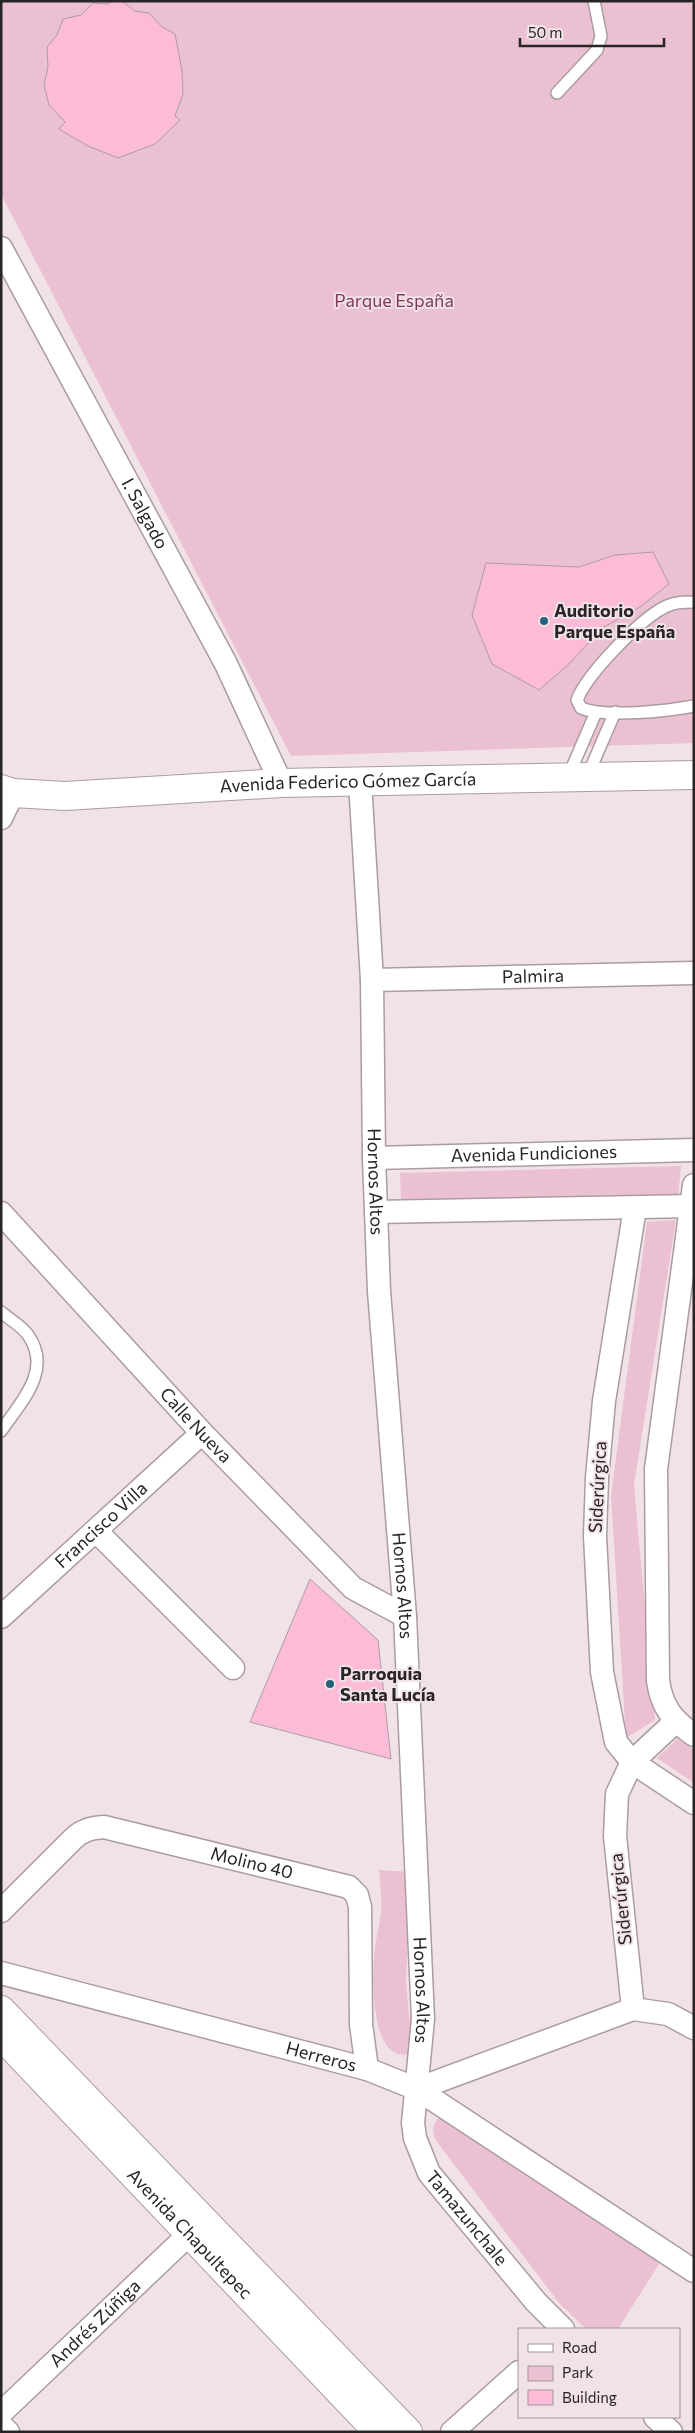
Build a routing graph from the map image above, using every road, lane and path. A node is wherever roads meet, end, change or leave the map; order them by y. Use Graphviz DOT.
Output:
graph roads {
  1 [pos="594,1"];
  2 [pos="557,94"];
  3 [pos="1,248"];
  4 [pos="694,602"];
  5 [pos="694,706"];
  6 [pos="596,712"];
  7 [pos="615,712"];
  8 [pos="694,776"];
  9 [pos="578,777"];
  10 [pos="360,782"];
  11 [pos="282,783"];
  12 [pos="7,791"];
  13 [pos="1,818"];
  14 [pos="694,973"];
  15 [pos="372,980"];
  16 [pos="694,1150"];
  17 [pos="374,1158"];
  18 [pos="692,1199"];
  19 [pos="635,1208"];
  20 [pos="376,1212"];
  21 [pos="1,1213"];
  22 [pos="1,1312"];
  23 [pos="1,1431"];
  24 [pos="202,1433"];
  25 [pos="96,1531"];
  26 [pos="405,1616"];
  27 [pos="1,1617"];
  28 [pos="233,1668"];
  29 [pos="675,1722"];
  30 [pos="694,1735"];
  31 [pos="632,1762"];
  32 [pos="694,1803"];
  33 [pos="1,1911"];
  34 [pos="1,1973"];
  35 [pos="633,2009"];
  36 [pos="4,2024"];
  37 [pos="694,2028"];
  38 [pos="367,2069"];
  39 [pos="417,2089"];
  40 [pos="196,2227"];
  41 [pos="694,2271"];
  42 [pos="562,2328"];
  43 [pos="518,2373"];
  44 [pos="1,2413"];
  45 [pos="656,2418"];
  46 [pos="1,2425"];
  47 [pos="397,2430"];
  48 [pos="8,2432"];
  49 [pos="452,2432"];
  50 [pos="671,2432"];
  1 -- 2 [label="lane"];
  3 -- 11 [label="street, I. Salgado"];
  4 -- 6 [label="lane"];
  5 -- 7 [label="lane"];
  6 -- 7 [label="lane"];
  6 -- 9 [label="lane"];
  7 -- 9 [label="lane"];
  8 -- 9 [label="street, Avenida Federico Gómez García"];
  9 -- 10 [label="street, Avenida Federico Gómez García"];
  10 -- 11 [label="street, Avenida Federico Gómez García"];
  10 -- 15 [label="street, Hornos Altos"];
  11 -- 12 [label="street, Avenida Federico Gómez García"];
  12 -- 13 [label="street"];
  14 -- 15 [label="street, Palmira"];
  15 -- 17 [label="street, Hornos Altos"];
  16 -- 17 [label="street, Avenida Fundiciones"];
  17 -- 20 [label="street, Hornos Altos"];
  18 -- 19 [label="street"];
  18 -- 29 [label="street"];
  19 -- 20 [label="street"];
  19 -- 31 [label="street, Siderúrgica"];
  20 -- 26 [label="street, Hornos Altos"];
  21 -- 24 [label="street, Calle Nueva"];
  22 -- 23 [label="lane"];
  24 -- 25 [label="street, Francisco Villa"];
  24 -- 26 [label="street, Calle Nueva"];
  25 -- 27 [label="street, Francisco Villa"];
  25 -- 28 [label="street"];
  26 -- 39 [label="street, Hornos Altos"];
  29 -- 30 [label="street"];
  29 -- 31 [label="street, Siderúrgica"];
  31 -- 32 [label="street, Siderúrgica"];
  31 -- 35 [label="street, Siderúrgica"];
  33 -- 38 [label="street, Molino 40"];
  34 -- 38 [label="street, Herreros"];
  35 -- 37 [label="street"];
  35 -- 39 [label="street"];
  36 -- 40 [label="street, Avenida Chapultepec"];
  38 -- 39 [label="street, Herreros"];
  39 -- 41 [label="street"];
  39 -- 42 [label="street, Tamazunchale"];
  40 -- 44 [label="street, Andrés Zúñiga"];
  40 -- 47 [label="street, Avenida Chapultepec"];
  43 -- 49 [label="street"];
  45 -- 50 [label="street"];
  46 -- 48 [label="street"];
}
